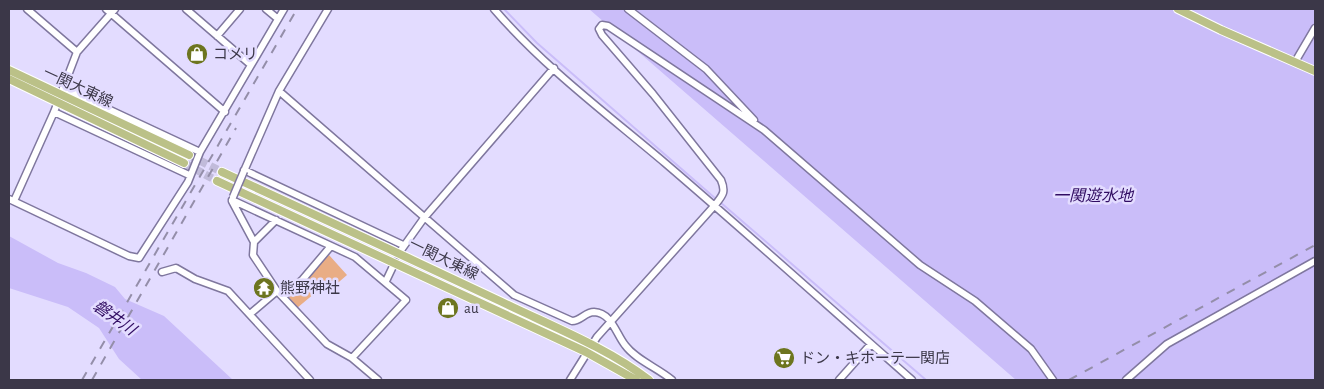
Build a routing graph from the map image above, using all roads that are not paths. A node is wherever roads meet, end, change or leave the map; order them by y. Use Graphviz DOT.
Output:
graph roads {
  1 [pos="27,9"];
  2 [pos="186,9"];
  3 [pos="240,9"];
  4 [pos="266,9"];
  5 [pos="284,9"];
  6 [pos="328,9"];
  7 [pos="494,9"];
  8 [pos="628,9"];
  9 [pos="1178,9"];
  10 [pos="111,10"];
  11 [pos="278,19"];
  12 [pos="1315,28"];
  13 [pos="216,36"];
  14 [pos="76,52"];
  15 [pos="1295,62"];
  16 [pos="251,65"];
  17 [pos="554,68"];
  18 [pos="9,70"];
  19 [pos="1315,71"];
  20 [pos="9,79"];
  21 [pos="280,90"];
  22 [pos="61,95"];
  23 [pos="54,112"];
  24 [pos="224,112"];
  25 [pos="764,130"];
  26 [pos="200,152"];
  27 [pos="186,159"];
  28 [pos="244,170"];
  29 [pos="222,172"];
  30 [pos="189,175"];
  31 [pos="217,181"];
  32 [pos="232,199"];
  33 [pos="11,200"];
  34 [pos="716,204"];
  35 [pos="424,218"];
  36 [pos="276,220"];
  37 [pos="254,242"];
  38 [pos="403,245"];
  39 [pos="331,246"];
  40 [pos="399,253"];
  41 [pos="1315,261"];
  42 [pos="395,262"];
  43 [pos="162,272"];
  44 [pos="386,281"];
  45 [pos="277,291"];
  46 [pos="283,297"];
  47 [pos="250,314"];
  48 [pos="610,321"];
  49 [pos="871,344"];
  50 [pos="588,349"];
  51 [pos="352,358"];
  52 [pos="310,380"];
  53 [pos="378,380"];
  54 [pos="570,380"];
  55 [pos="636,380"];
  56 [pos="649,380"];
  57 [pos="672,380"];
  58 [pos="840,380"];
  59 [pos="912,380"];
  60 [pos="1053,380"];
  61 [pos="1126,380"];
  1 -- 14 [label="street"];
  2 -- 13 [label="street"];
  3 -- 13 [label="street"];
  4 -- 11 [label="street"];
  5 -- 11 [label="street"];
  6 -- 21 [label="street"];
  7 -- 17 [label="street"];
  8 -- 25 [label="street"];
  9 -- 15 [label="main road"];
  10 -- 14 [label="street"];
  10 -- 24 [label="street"];
  11 -- 16 [label="street"];
  12 -- 15 [label="street"];
  13 -- 16 [label="street"];
  14 -- 22 [label="street"];
  15 -- 19 [label="main road"];
  16 -- 24 [label="street"];
  17 -- 34 [label="street"];
  17 -- 35 [label="street"];
  18 -- 22 [label="main road, 一関大東線"];
  20 -- 22 [label="main road, 一関大東線"];
  21 -- 28 [label="street"];
  21 -- 35 [label="street"];
  22 -- 23 [label="street"];
  22 -- 26 [label="street"];
  22 -- 27 [label="main road, 一関大東線"];
  23 -- 30 [label="street"];
  23 -- 33 [label="street"];
  24 -- 26 [label="street"];
  25 -- 34 [label="street"];
  25 -- 60 [label="street"];
  26 -- 30 [label="street"];
  28 -- 32 [label="street, bridge"];
  28 -- 38 [label="street"];
  29 -- 40 [label="main road, 一関大東線"];
  30 -- 33 [label="street"];
  31 -- 42 [label="main road, 一関大東線"];
  32 -- 36 [label="street"];
  32 -- 37 [label="street"];
  34 -- 48 [label="street"];
  34 -- 49 [label="street"];
  35 -- 38 [label="street"];
  35 -- 48 [label="street"];
  36 -- 37 [label="street"];
  36 -- 39 [label="street"];
  37 -- 45 [label="street"];
  38 -- 40 [label="street"];
  39 -- 44 [label="street"];
  39 -- 46 [label="street"];
  40 -- 50 [label="main road, 一関大東線"];
  41 -- 61 [label="street"];
  42 -- 44 [label="street"];
  42 -- 50 [label="main road, 一関大東線"];
  43 -- 47 [label="street"];
  44 -- 51 [label="street"];
  45 -- 46 [label="street"];
  45 -- 47 [label="street"];
  46 -- 51 [label="street"];
  47 -- 52 [label="street"];
  48 -- 50 [label="street"];
  48 -- 57 [label="street"];
  49 -- 58 [label="street"];
  49 -- 59 [label="street"];
  50 -- 54 [label="street"];
  50 -- 55 [label="main road, 一関大東線"];
  50 -- 56 [label="main road, 一関大東線"];
  51 -- 53 [label="street"];
}
